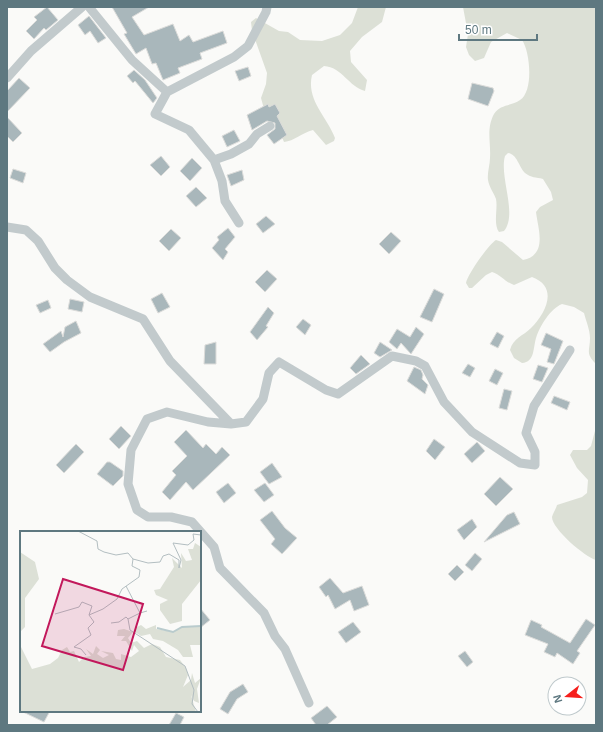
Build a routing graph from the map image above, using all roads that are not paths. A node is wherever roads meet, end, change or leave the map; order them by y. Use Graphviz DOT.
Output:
graph roads {
  1 [pos="82,7"];
  2 [pos="89,7"];
  3 [pos="267,7"];
  4 [pos="7,78"];
  5 [pos="167,92"];
  6 [pos="270,126"];
  7 [pos="214,160"];
  8 [pos="239,223"];
  9 [pos="7,227"];
  10 [pos="570,350"];
  11 [pos="231,424"];
  12 [pos="200,531"];
  13 [pos="201,532"];
  14 [pos="309,703"];
  1 -- 4 [label="street"];
  2 -- 5 [label="street"];
  3 -- 5 [label="street"];
  5 -- 7 [label="street"];
  6 -- 7 [label="street"];
  7 -- 8 [label="street"];
  9 -- 11 [label="street"];
  10 -- 11 [label="street"];
  11 -- 12 [label="street"];
  13 -- 14 [label="street"];
}
